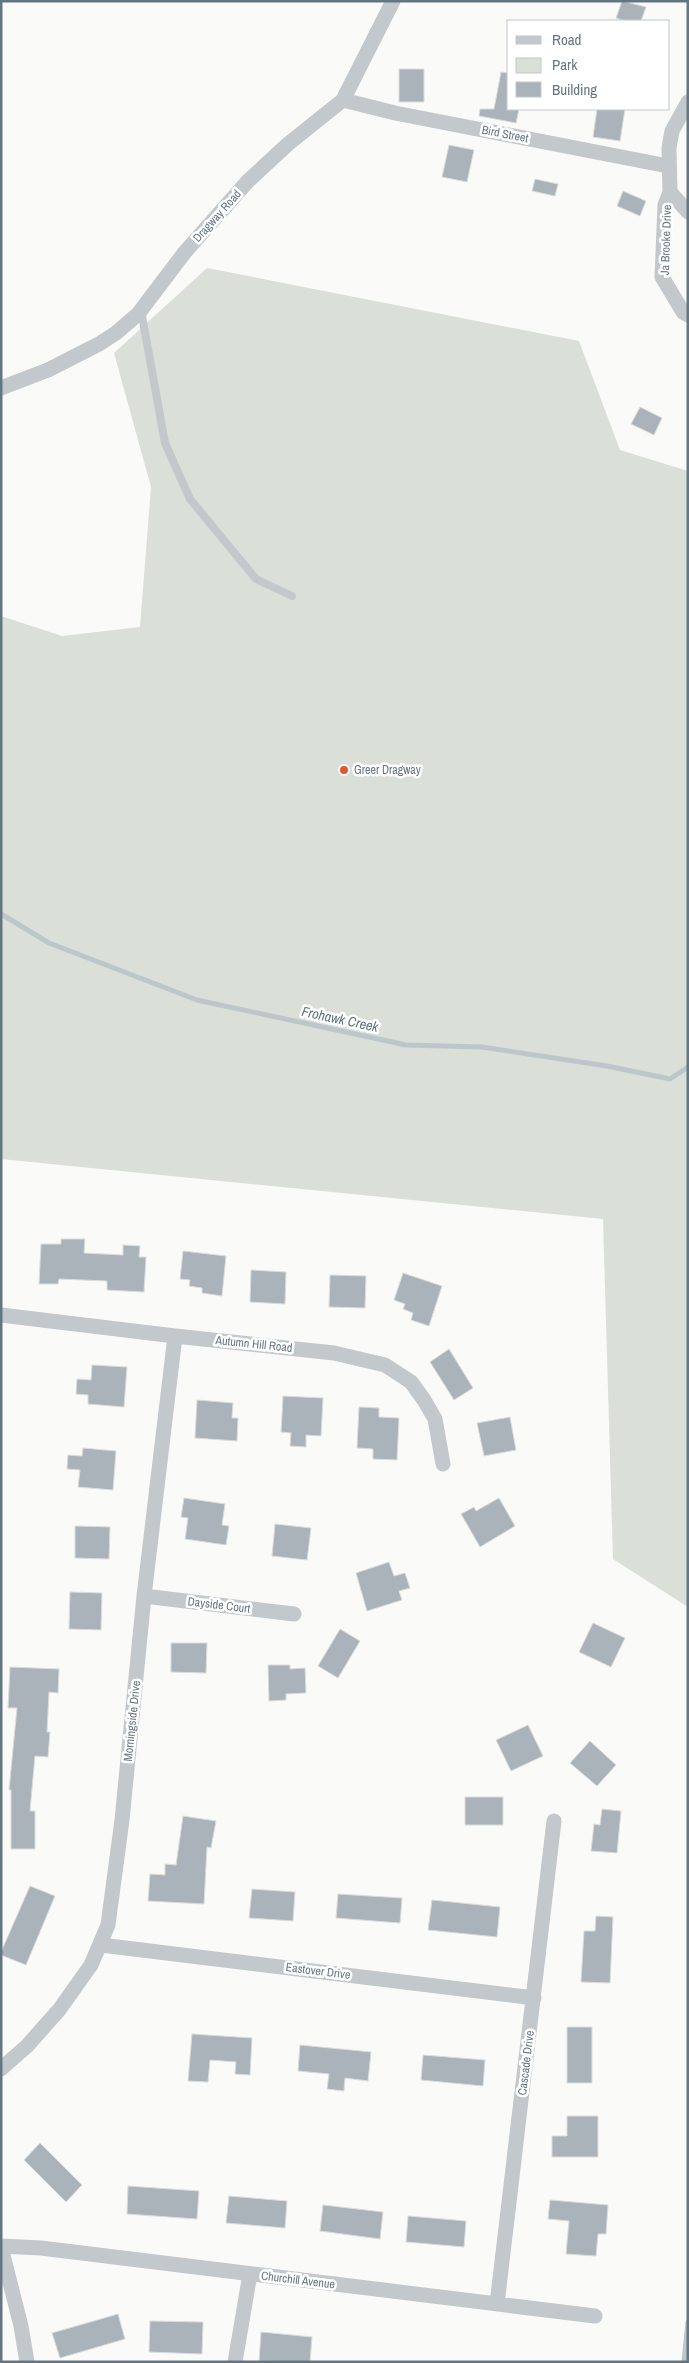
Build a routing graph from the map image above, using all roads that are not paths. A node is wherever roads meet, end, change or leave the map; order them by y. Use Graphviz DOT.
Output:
graph roads {
  1 [pos="393,1"];
  2 [pos="343,100"];
  3 [pos="688,102"];
  4 [pos="668,166"];
  5 [pos="670,192"];
  6 [pos="688,212"];
  7 [pos="141,310"];
  8 [pos="688,315"];
  9 [pos="1,388"];
  10 [pos="292,596"];
  11 [pos="1,1315"];
  12 [pos="175,1336"];
  13 [pos="443,1464"];
  14 [pos="144,1596"];
  15 [pos="294,1614"];
  16 [pos="554,1821"];
  17 [pos="101,1945"];
  18 [pos="534,1998"];
  19 [pos="1,2069"];
  20 [pos="1,2246"];
  21 [pos="250,2274"];
  22 [pos="497,2304"];
  23 [pos="594,2316"];
  24 [pos="27,2362"];
  25 [pos="235,2362"];
  1 -- 2 [label="street, Dragway Road"];
  2 -- 4 [label="street, Bird Street"];
  2 -- 7 [label="street, Dragway Road"];
  3 -- 4 [label="street, Ja Brooke Drive"];
  4 -- 5 [label="street, Ja Brooke Drive"];
  5 -- 6 [label="street"];
  5 -- 8 [label="street, Ja Brooke Drive"];
  7 -- 9 [label="street, Dragway Road"];
  7 -- 10 [label="lane"];
  11 -- 12 [label="street, Autumn Hill Road"];
  12 -- 13 [label="street, Autumn Hill Road"];
  12 -- 14 [label="street, Morningside Drive"];
  14 -- 15 [label="street, Dayside Court"];
  14 -- 17 [label="street, Morningside Drive"];
  16 -- 18 [label="street, Cascade Drive"];
  17 -- 18 [label="street, Eastover Drive"];
  17 -- 19 [label="street, Morningside Drive"];
  18 -- 22 [label="street, Cascade Drive"];
  20 -- 21 [label="street, Churchill Avenue"];
  20 -- 24 [label="street"];
  21 -- 22 [label="street, Churchill Avenue"];
  21 -- 25 [label="street"];
  22 -- 23 [label="street, Churchill Avenue"];
}
